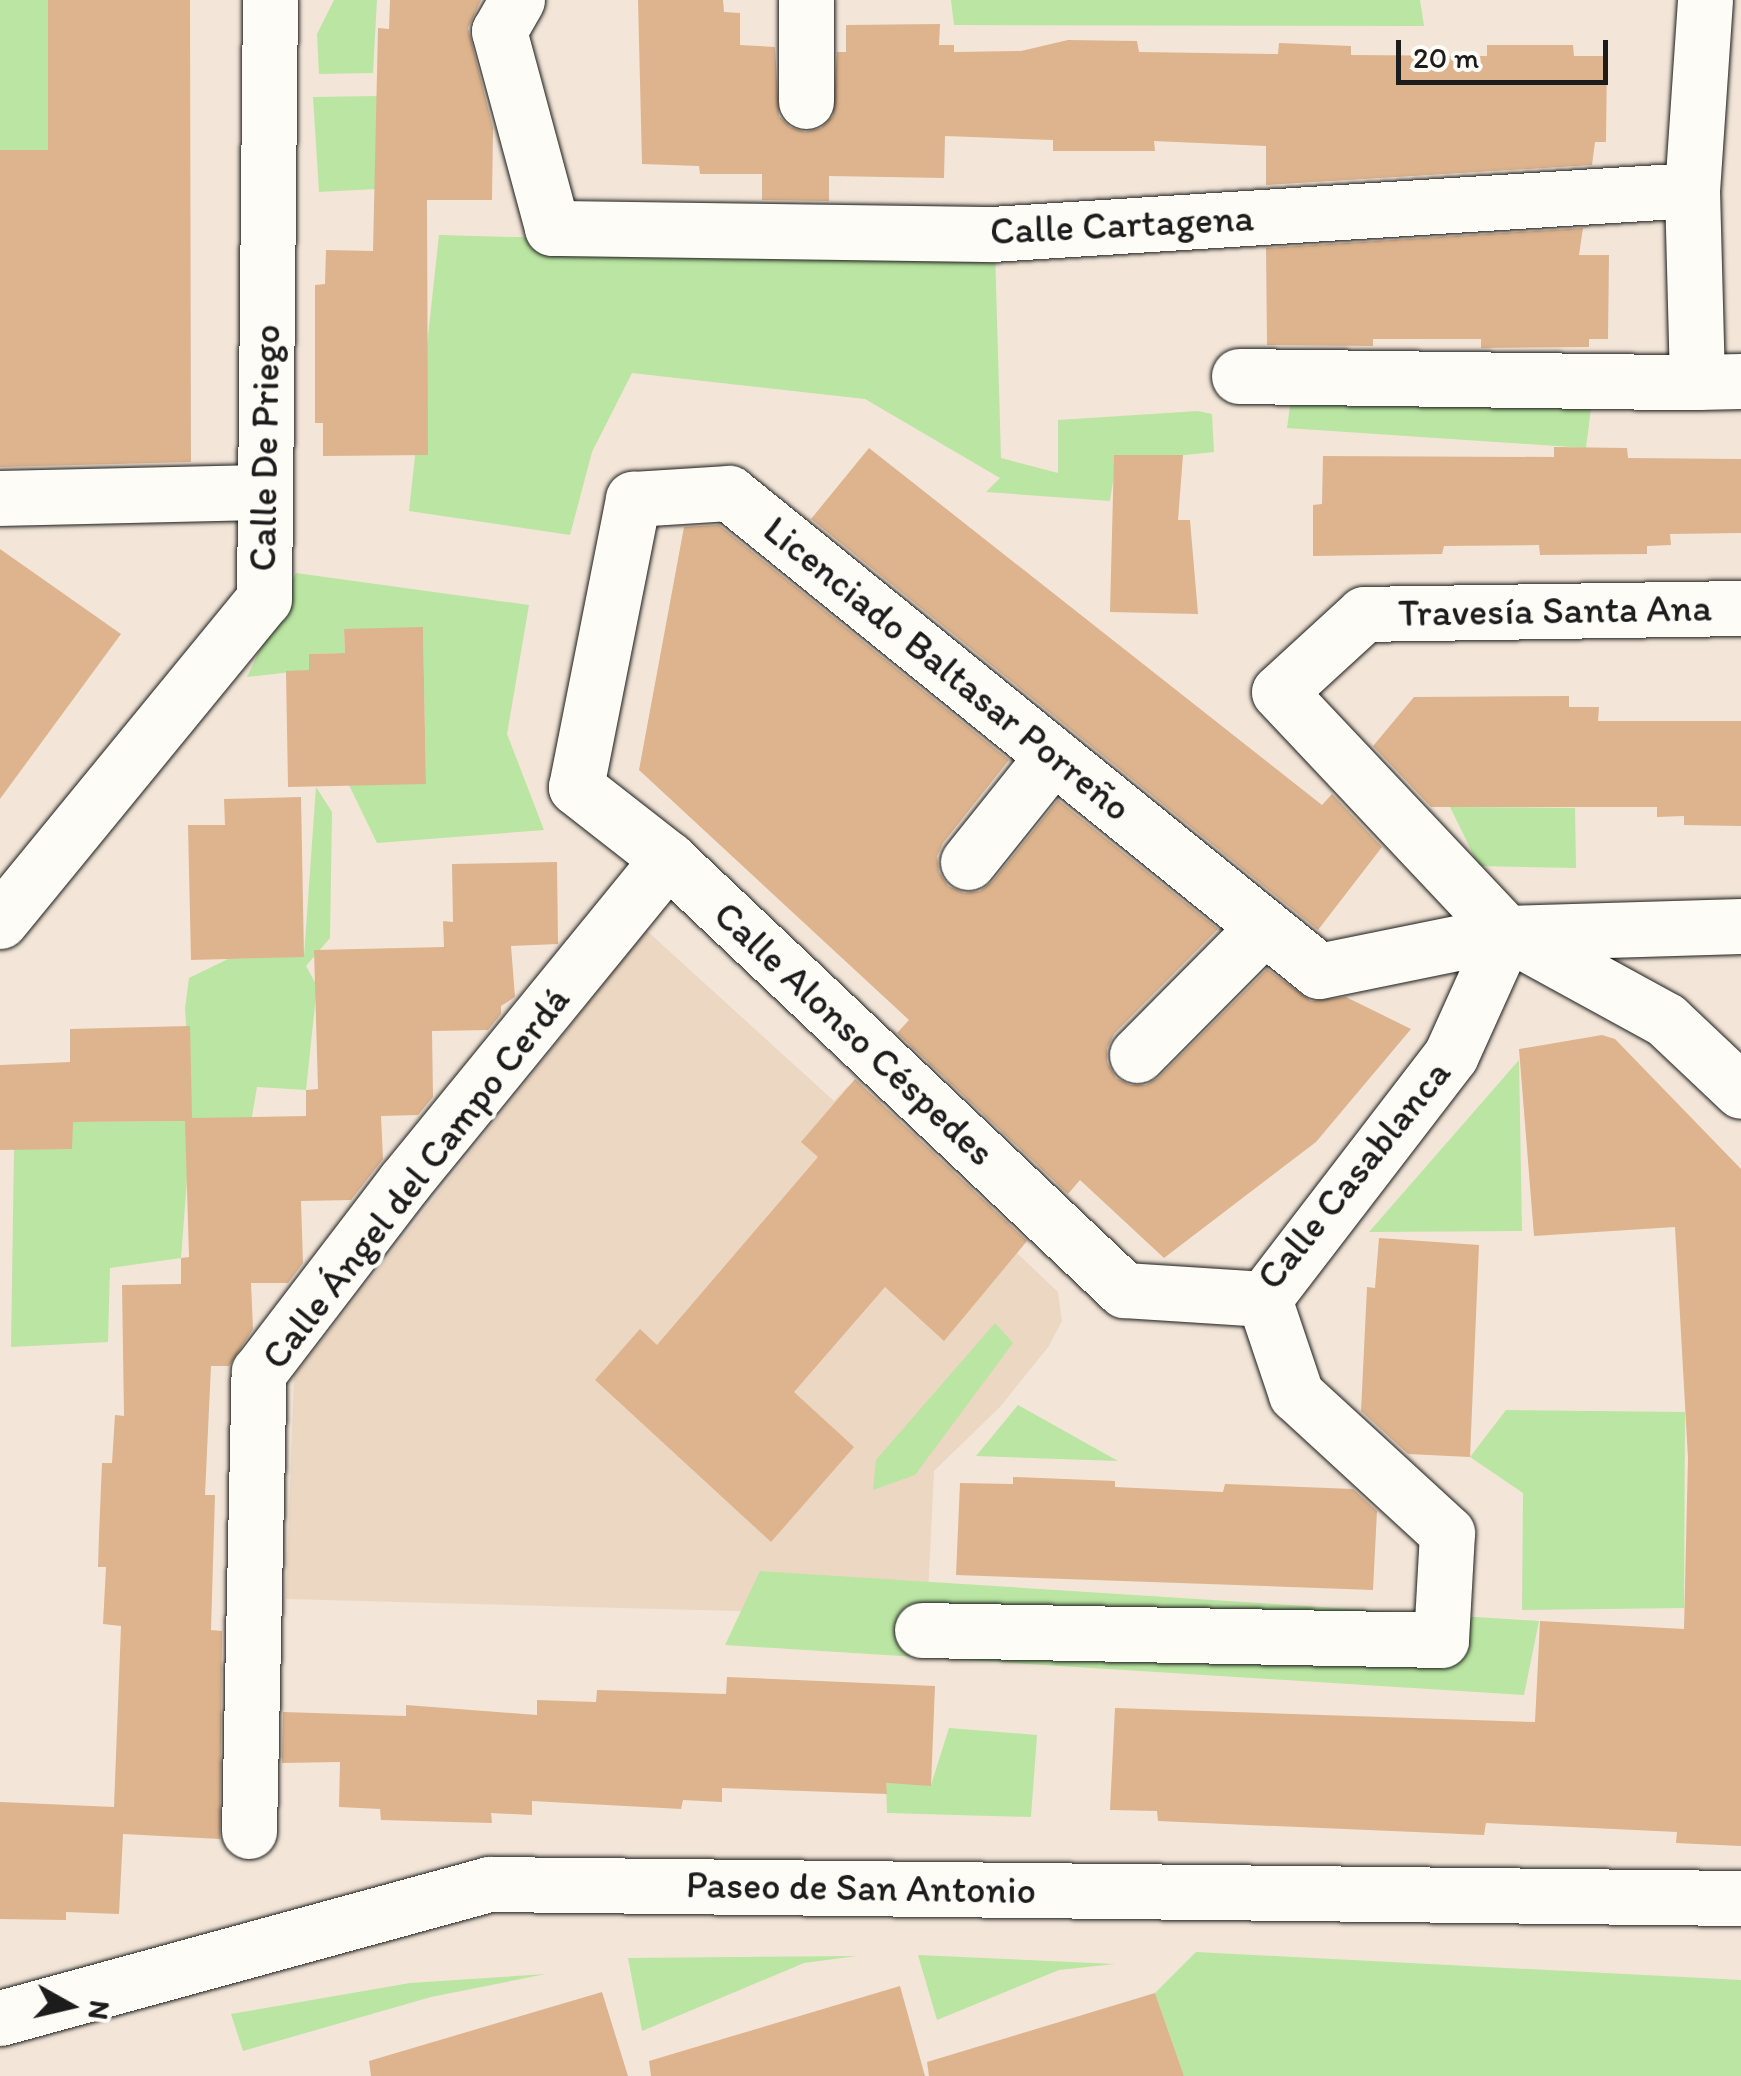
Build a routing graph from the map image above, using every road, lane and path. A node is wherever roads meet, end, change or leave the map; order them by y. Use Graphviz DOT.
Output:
graph roads {
  1 [pos="270,0"];
  2 [pos="517,0"];
  3 [pos="806,0"];
  4 [pos="1705,0"];
  5 [pos="806,101"];
  6 [pos="1692,190"];
  7 [pos="1239,376"];
  8 [pos="1719,381"];
  9 [pos="265,492"];
  10 [pos="0,498"];
  11 [pos="1741,608"];
  12 [pos="1053,756"];
  13 [pos="576,787"];
  14 [pos="668,859"];
  15 [pos="968,862"];
  16 [pos="0,921"];
  17 [pos="1741,926"];
  18 [pos="1264,927"];
  19 [pos="1506,932"];
  20 [pos="1136,1054"];
  21 [pos="1741,1091"];
  22 [pos="1124,1290"];
  23 [pos="1264,1299"];
  24 [pos="922,1630"];
  25 [pos="250,1831"];
  26 [pos="1741,1898"];
  27 [pos="0,2018"];
  1 -- 9 [label="street, Calle De Priego"];
  2 -- 6 [label="street, Calle Cartagena"];
  3 -- 5 [label="street"];
  4 -- 6 [label="street"];
  6 -- 8 [label="street"];
  7 -- 8 [label="street"];
  9 -- 10 [label="street"];
  9 -- 16 [label="street, Calle De Priego"];
  11 -- 19 [label="street, Travesía Santa Ana"];
  12 -- 13 [label="street, Licenciado Baltasar Porreño"];
  12 -- 15 [label="street"];
  12 -- 18 [label="street, Licenciado Baltasar Porreño"];
  13 -- 14 [label="street, Calle Alonso Céspedes"];
  14 -- 22 [label="street, Calle Alonso Céspedes"];
  14 -- 25 [label="street, Calle Ángel del Campo Cerdá"];
  17 -- 19 [label="street"];
  18 -- 19 [label="street, Licenciado Baltasar Porreño"];
  18 -- 20 [label="street"];
  19 -- 21 [label="street"];
  19 -- 23 [label="street, Calle Casablanca"];
  22 -- 23 [label="street, Calle Casablanca"];
  23 -- 24 [label="street"];
  26 -- 27 [label="street, Paseo de San Antonio"];
}
